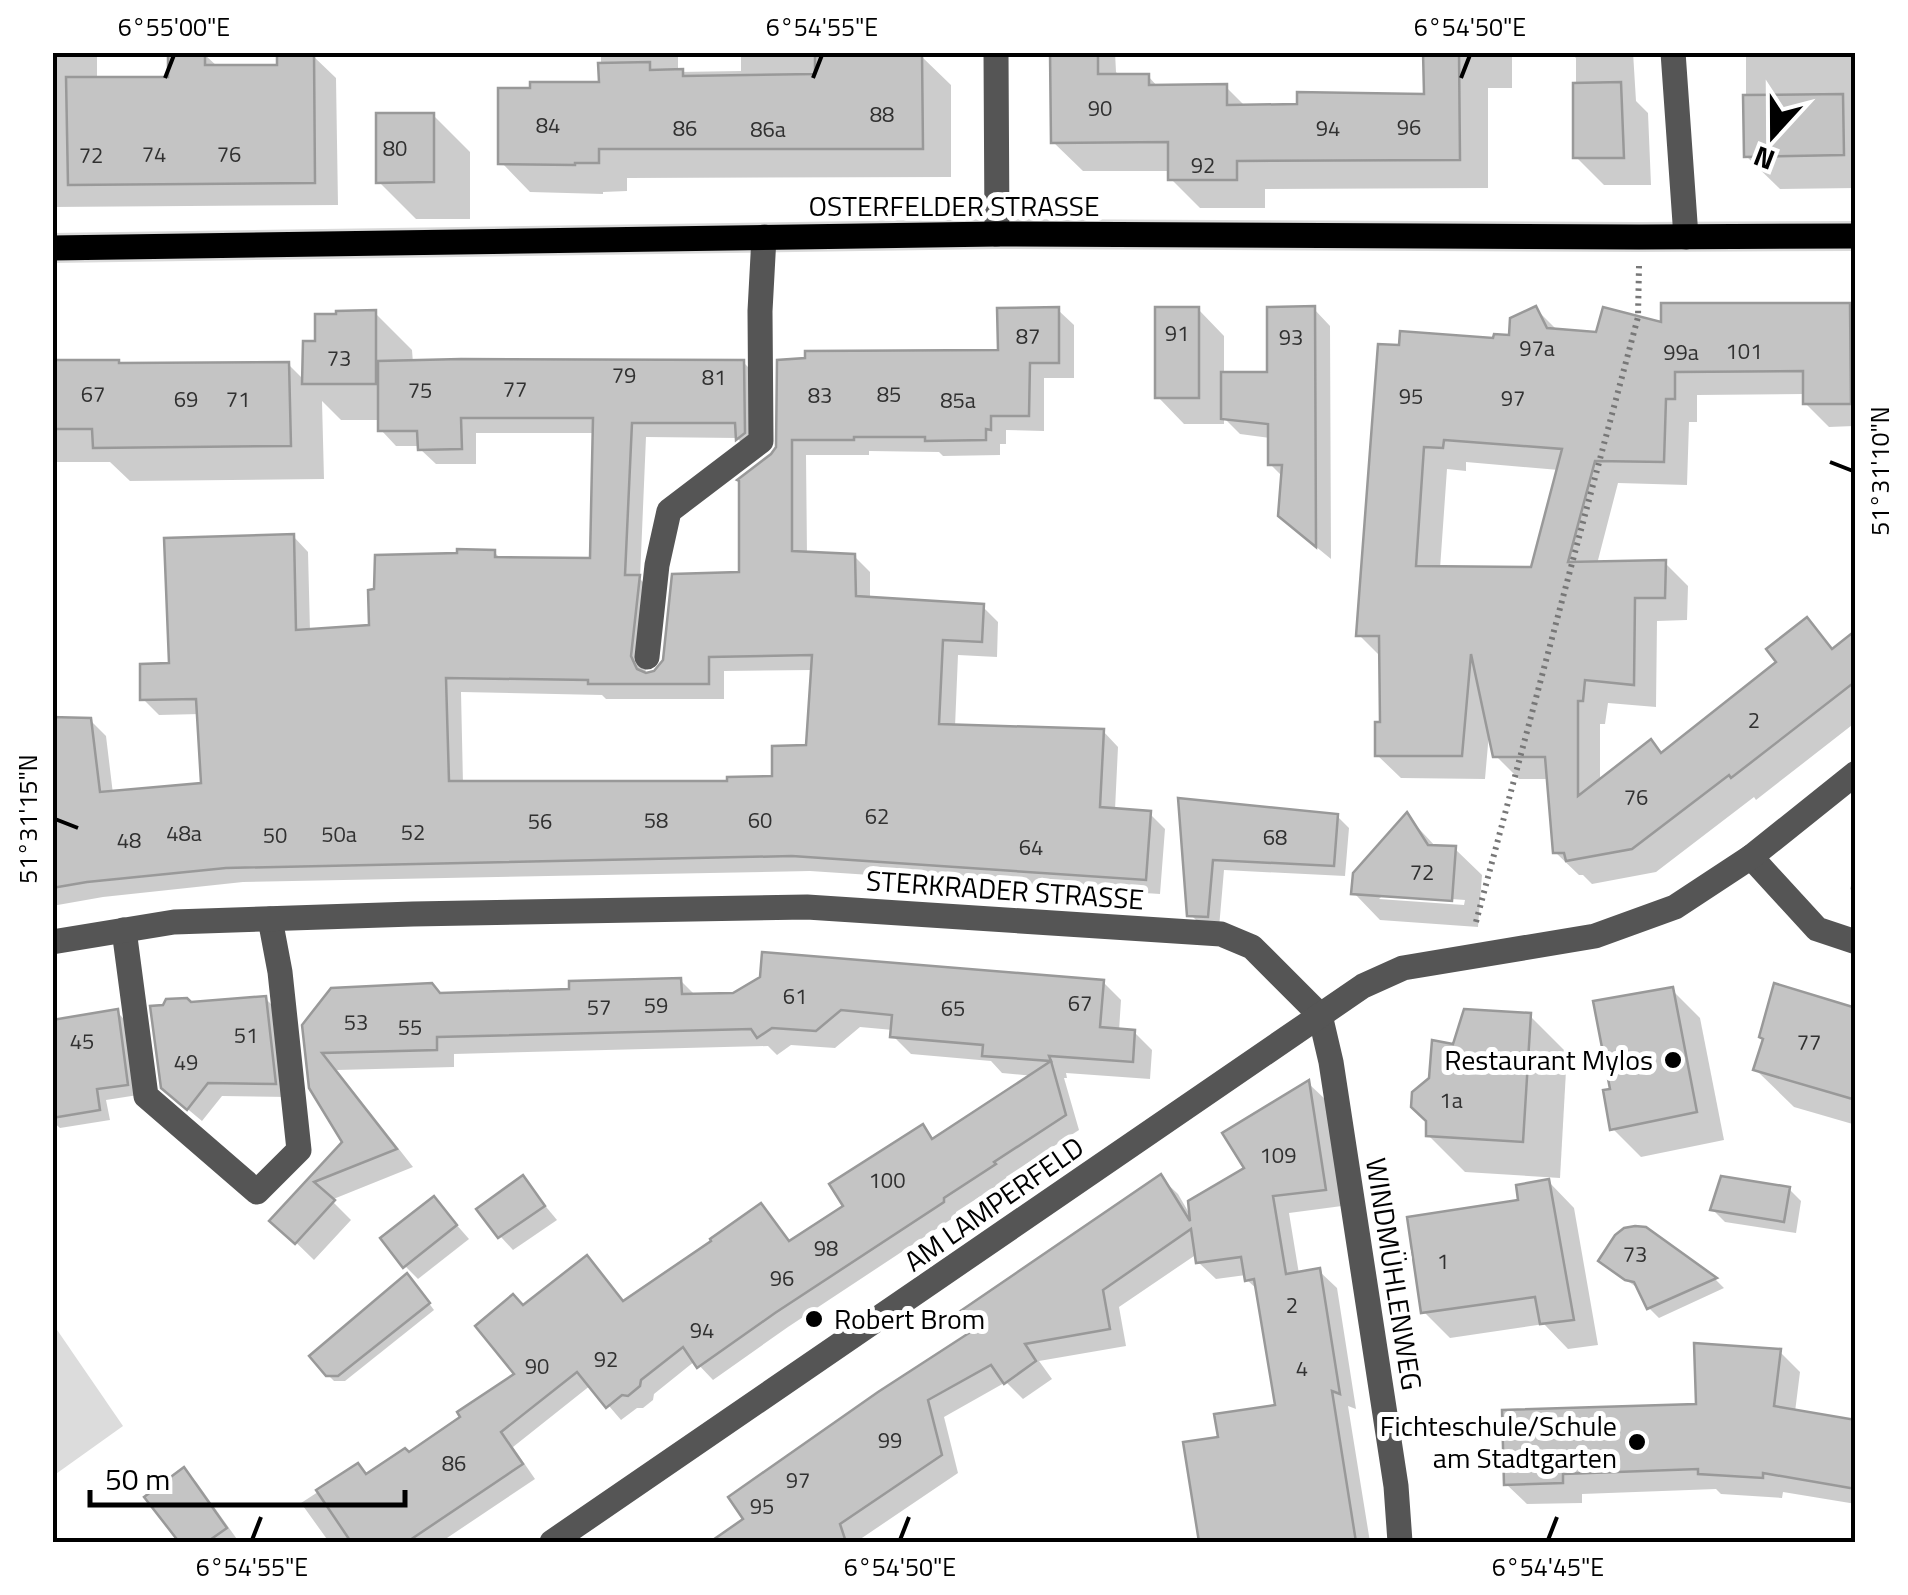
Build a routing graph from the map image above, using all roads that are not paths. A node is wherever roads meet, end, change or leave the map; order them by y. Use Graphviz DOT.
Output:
graph roads {
  1 [pos="996,52"];
  2 [pos="1672,52"];
  3 [pos="997,234"];
  4 [pos="1856,236"];
  5 [pos="764,237"];
  6 [pos="1686,237"];
  7 [pos="52,248"];
  8 [pos="646,656"];
  9 [pos="1856,773"];
  10 [pos="1751,857"];
  11 [pos="270,919"];
  12 [pos="124,930"];
  13 [pos="52,942"];
  14 [pos="1856,942"];
  15 [pos="1320,1015"];
  16 [pos="552,1542"];
  17 [pos="1400,1542"];
  1 -- 3 [label="street"];
  2 -- 6 [label="street"];
  3 -- 5 [label="main road, OSTERFELDER STRASSE"];
  3 -- 6 [label="main road, OSTERFELDER STRASSE"];
  4 -- 6 [label="main road, OSTERFELDER STRASSE"];
  5 -- 7 [label="main road, OSTERFELDER STRASSE"];
  5 -- 8 [label="street"];
  9 -- 10 [label="street"];
  10 -- 14 [label="street"];
  10 -- 15 [label="street"];
  11 -- 12 [label="street, STERKRADER STRASSE"];
  11 -- 12 [label="street"];
  11 -- 15 [label="street, STERKRADER STRASSE"];
  12 -- 13 [label="street, STERKRADER STRASSE"];
  15 -- 16 [label="street, AM LAMPERFELD"];
  15 -- 17 [label="street, WINDMÜHLENWEG"];
}
